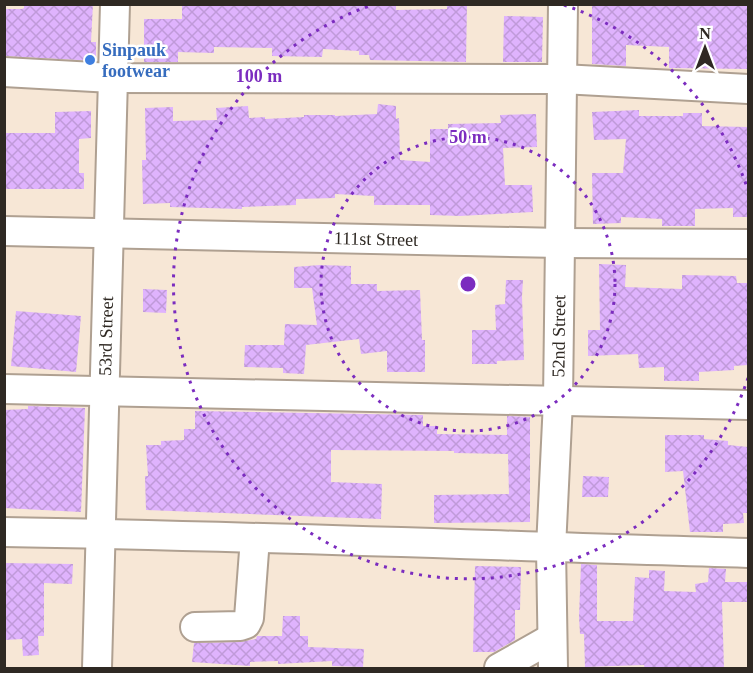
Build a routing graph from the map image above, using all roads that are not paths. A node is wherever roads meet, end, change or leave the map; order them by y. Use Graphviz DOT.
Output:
graph roads {
  1 [pos="115,4"];
  2 [pos="563,4"];
  3 [pos="4,72"];
  4 [pos="112,78"];
  5 [pos="562,79"];
  6 [pos="748,89"];
  7 [pos="4,231"];
  8 [pos="110,233"];
  9 [pos="560,243"];
  10 [pos="748,244"];
  11 [pos="4,389"];
  12 [pos="105,392"];
  13 [pos="558,401"];
  14 [pos="748,405"];
  15 [pos="4,532"];
  16 [pos="101,533"];
  17 [pos="255,538"];
  18 [pos="551,548"];
  19 [pos="748,553"];
  20 [pos="195,627"];
  21 [pos="552,638"];
  22 [pos="97,669"];
  23 [pos="499,669"];
  24 [pos="553,669"];
  1 -- 4 [label="street, 53rd Street"];
  2 -- 5 [label="street, 52nd Street"];
  3 -- 4 [label="street"];
  4 -- 5 [label="street"];
  4 -- 8 [label="street, 53rd Street"];
  5 -- 6 [label="street"];
  5 -- 9 [label="street, 52nd Street"];
  7 -- 8 [label="street, 111st Street"];
  8 -- 9 [label="street, 111st Street"];
  8 -- 12 [label="street, 53rd Street"];
  9 -- 10 [label="street, 111st Street"];
  9 -- 13 [label="street, 52nd Street"];
  11 -- 12 [label="street"];
  12 -- 13 [label="street"];
  12 -- 16 [label="street, 53rd Street"];
  13 -- 14 [label="street"];
  13 -- 18 [label="street, 52nd Street"];
  15 -- 16 [label="street"];
  16 -- 17 [label="street"];
  16 -- 22 [label="street, 53rd Street"];
  17 -- 18 [label="street"];
  17 -- 20 [label="street"];
  18 -- 19 [label="street"];
  18 -- 21 [label="street, 52nd Street"];
  21 -- 23 [label="street"];
  21 -- 24 [label="street, 52nd Street"];
}
